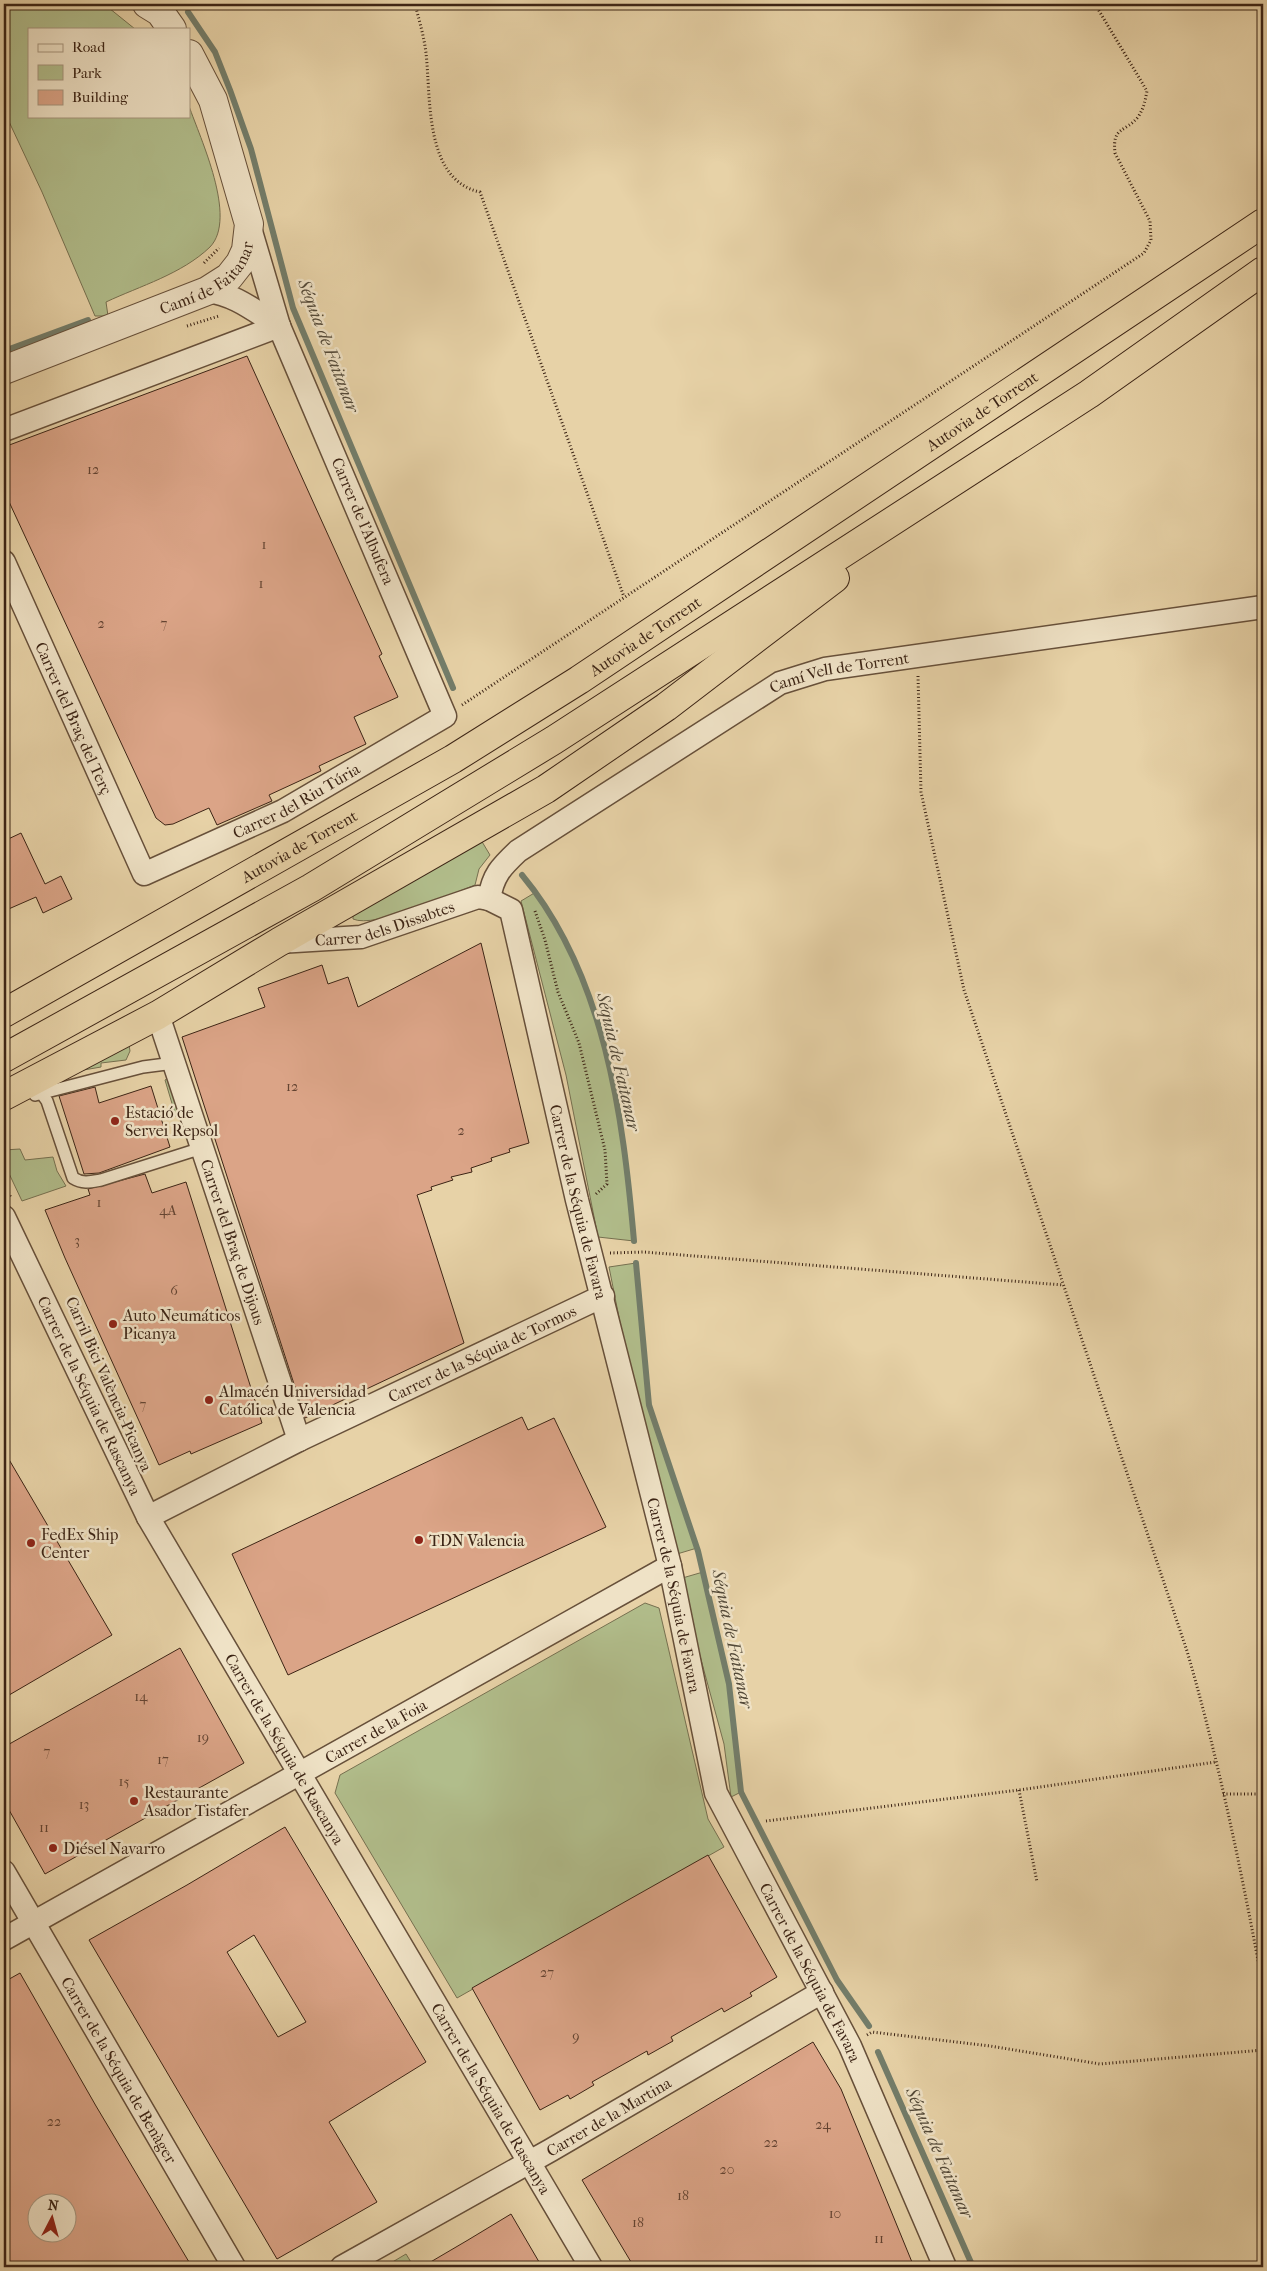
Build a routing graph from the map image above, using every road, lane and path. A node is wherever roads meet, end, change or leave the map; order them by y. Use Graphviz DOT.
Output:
graph roads {
  1 [pos="147,4"];
  2 [pos="415,4"];
  3 [pos="1095,4"];
  4 [pos="171,28"];
  5 [pos="190,56"];
  6 [pos="1263,223"];
  7 [pos="249,224"];
  8 [pos="221,246"];
  9 [pos="1263,271"];
  10 [pos="202,279"];
  11 [pos="279,326"];
  12 [pos="4,370"];
  13 [pos="1089,394"];
  14 [pos="4,430"];
  15 [pos="4,562"];
  16 [pos="624,597"];
  17 [pos="1263,607"];
  18 [pos="918,655"];
  19 [pos="444,716"];
  20 [pos="263,867"];
  21 [pos="144,874"];
  22 [pos="489,899"];
  23 [pos="530,904"];
  24 [pos="279,942"];
  25 [pos="4,993"];
  26 [pos="4,1013"];
  27 [pos="158,1015"];
  28 [pos="4,1058"];
  29 [pos="174,1063"];
  30 [pos="42,1094"];
  31 [pos="5,1096"];
  32 [pos="202,1148"];
  33 [pos="4,1183"];
  34 [pos="589,1197"];
  35 [pos="8,1208"];
  36 [pos="592,1253"];
  37 [pos="1063,1284"];
  38 [pos="603,1296"];
  39 [pos="299,1440"];
  40 [pos="148,1517"];
  41 [pos="670,1566"];
  42 [pos="1216,1762"];
  43 [pos="299,1773"];
  44 [pos="1019,1790"];
  45 [pos="1224,1794"];
  46 [pos="1263,1794"];
  47 [pos="766,1820"];
  48 [pos="4,1872"];
  49 [pos="1037,1882"];
  50 [pos="33,1922"];
  51 [pos="4,1938"];
  52 [pos="1263,1987"];
  53 [pos="822,1992"];
  54 [pos="850,2046"];
  55 [pos="1263,2050"];
  56 [pos="528,2163"];
  57 [pos="234,2267"];
  58 [pos="342,2267"];
  59 [pos="591,2267"];
  60 [pos="945,2267"];
  1 -- 4 [label="street"];
  2 -- 16 [label="path"];
  3 -- 16 [label="path"];
  5 -- 7 [label="street, Camí de Faitanar"];
  6 -- 20 [label="highway, Autovia de Torrent"];
  7 -- 10 [label="street, Camí de Faitanar"];
  7 -- 11 [label="street, Carrer de l'Albufera"];
  8 -- 10 [label="path"];
  9 -- 13 [label="highway"];
  10 -- 11 [label="street"];
  10 -- 12 [label="street, Camí de Faitanar"];
  11 -- 14 [label="street"];
  11 -- 19 [label="street, Carrer de l'Albufera"];
  13 -- 24 [label="highway"];
  13 -- 28 [label="highway"];
  15 -- 21 [label="street, Carrer del Braç del Terç"];
  16 -- 19 [label="path"];
  17 -- 18 [label="street, Camí Vell de Torrent"];
  18 -- 22 [label="street, Camí Vell de Torrent"];
  18 -- 37 [label="path"];
  19 -- 21 [label="street, Carrer del Riu Túria"];
  20 -- 25 [label="highway"];
  20 -- 26 [label="highway, Autovia de Torrent"];
  22 -- 24 [label="street, Carrer dels Dissabtes"];
  22 -- 36 [label="street, Carrer de la Séquia de Favara"];
  23 -- 34 [label="path"];
  24 -- 27 [label="highway"];
  27 -- 29 [label="street, Carrer del Braç de Dijous"];
  27 -- 31 [label="highway"];
  29 -- 30 [label="lane"];
  29 -- 32 [label="street, Carrer del Braç de Dijous"];
  30 -- 31 [label="lane"];
  30 -- 32 [label="lane"];
  32 -- 39 [label="street, Carrer del Braç de Dijous"];
  33 -- 35 [label="path"];
  35 -- 40 [label="street, Carrer de la Séquia de Rascanya"];
  36 -- 37 [label="path"];
  36 -- 38 [label="street, Carrer de la Séquia de Favara"];
  37 -- 42 [label="path"];
  38 -- 39 [label="street, Carrer de la Séquia de Tormos"];
  38 -- 41 [label="street, Carrer de la Séquia de Favara"];
  39 -- 40 [label="street, Carrer de la Séquia de Tormos"];
  40 -- 43 [label="street, Carrer de la Séquia de Rascanya"];
  41 -- 43 [label="street, Carrer de la Foia"];
  41 -- 53 [label="street, Carrer de la Séquia de Favara"];
  42 -- 44 [label="path"];
  42 -- 45 [label="path"];
  43 -- 50 [label="street, Carrer de la Foia"];
  43 -- 56 [label="street, Carrer de la Séquia de Rascanya"];
  44 -- 47 [label="path"];
  44 -- 49 [label="path"];
  45 -- 46 [label="path"];
  45 -- 52 [label="path"];
  48 -- 50 [label="street, Carrer de la Séquia de Benàger"];
  50 -- 51 [label="street, Carrer de la Foia"];
  50 -- 57 [label="street, Carrer de la Séquia de Benàger"];
  53 -- 54 [label="street, Carrer de la Séquia de Favara"];
  53 -- 56 [label="street, Carrer de la Martina"];
  54 -- 55 [label="path"];
  54 -- 60 [label="street, Carrer de la Séquia de Favara"];
  56 -- 58 [label="street, Carrer de la Martina"];
  56 -- 59 [label="street, Carrer de la Séquia de Rascanya"];
}
